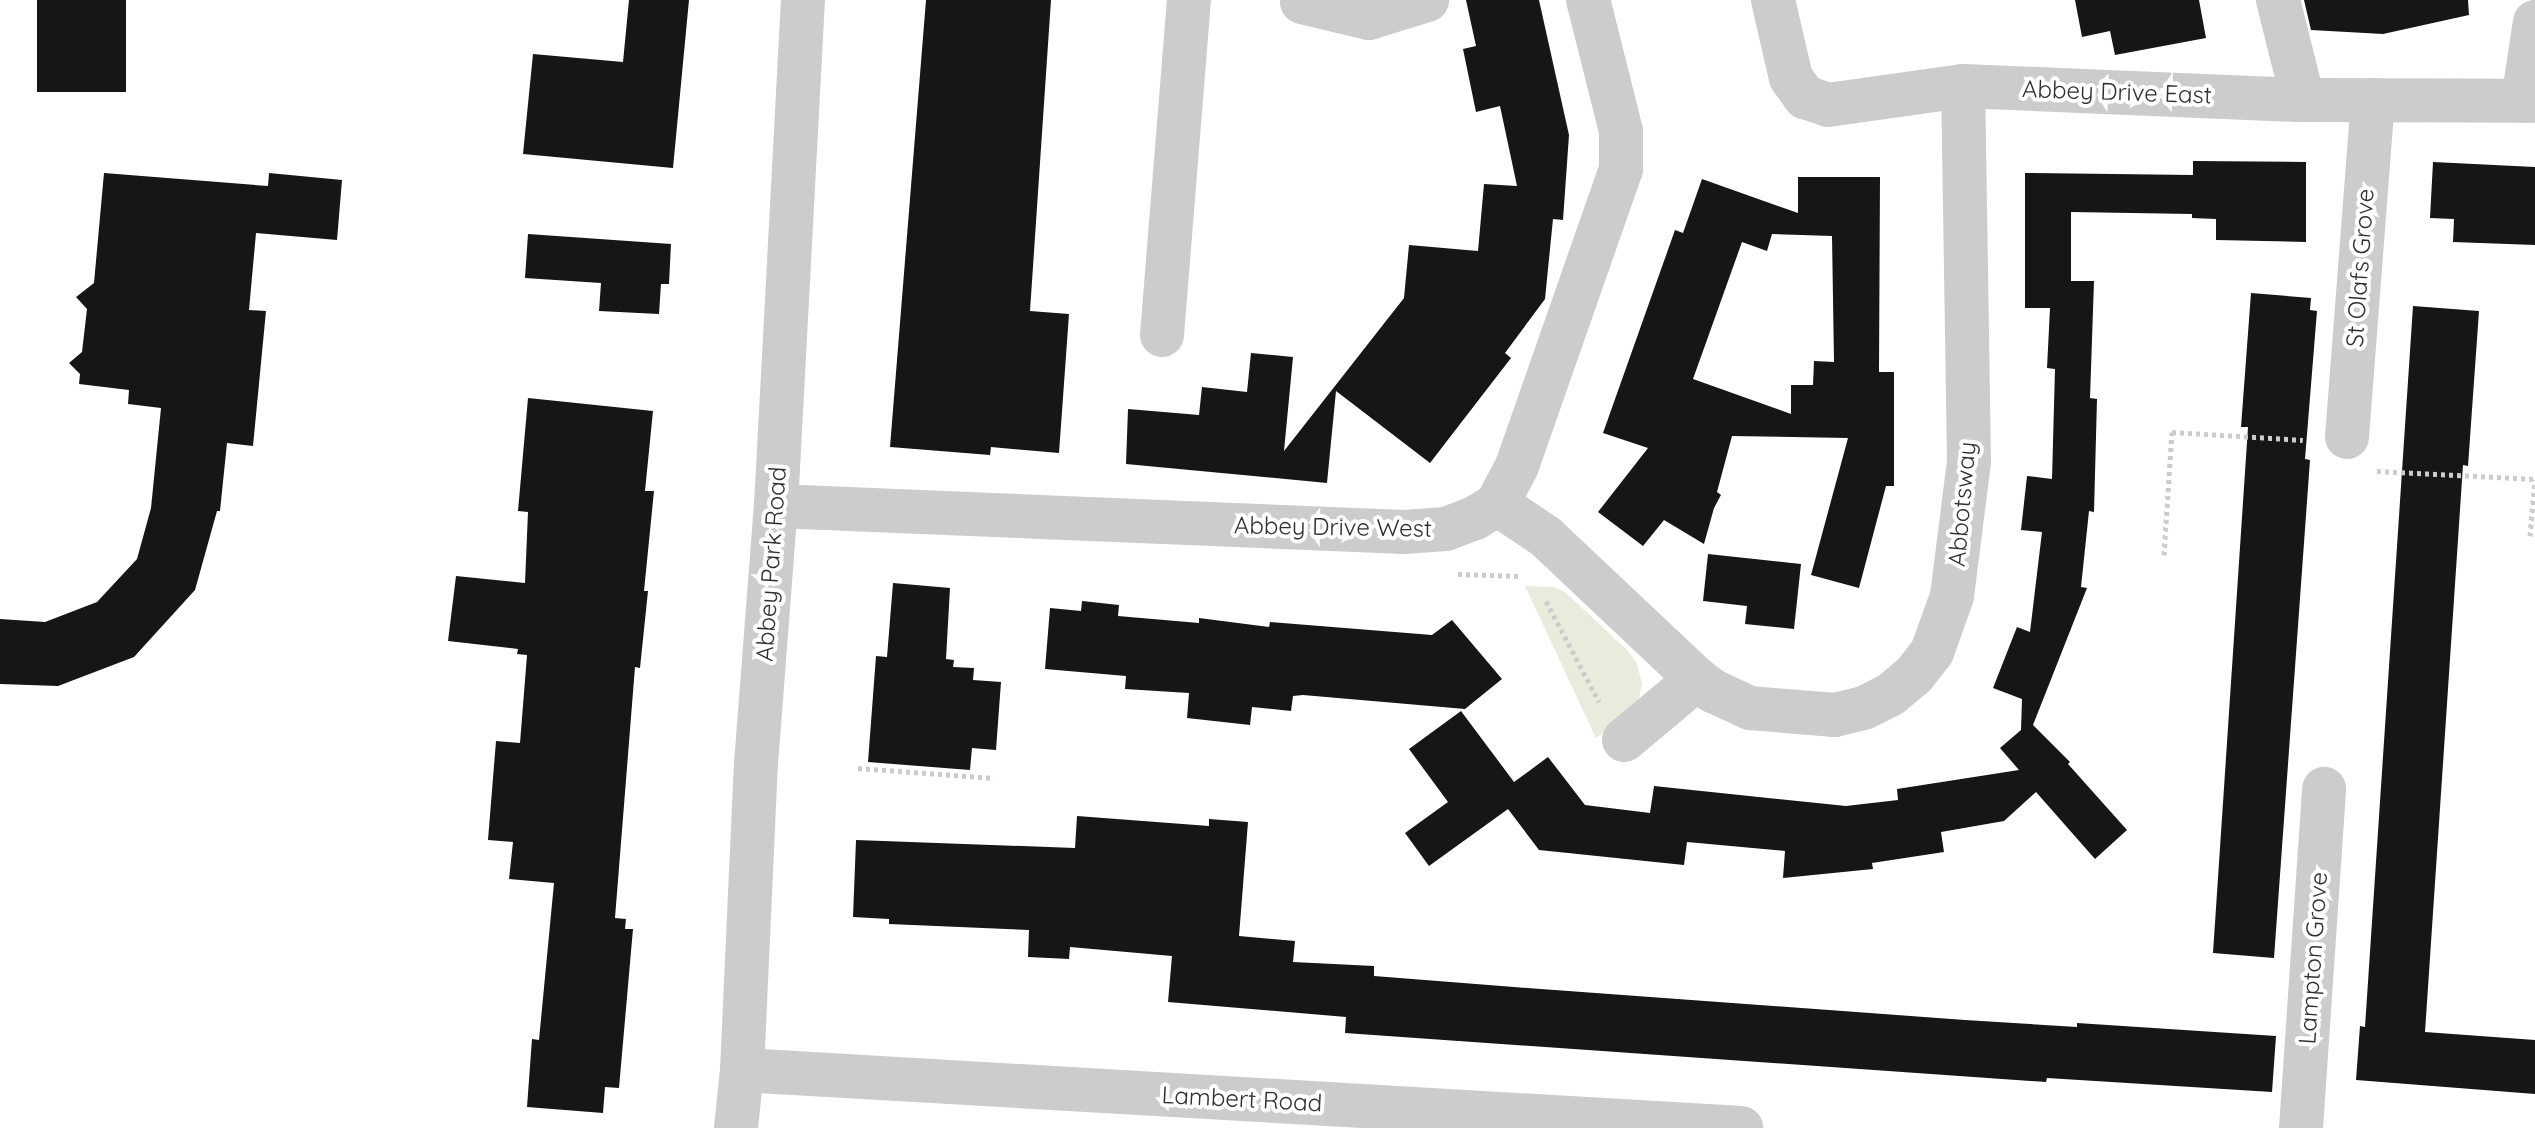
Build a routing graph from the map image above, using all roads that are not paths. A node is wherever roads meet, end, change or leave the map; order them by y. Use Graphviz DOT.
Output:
graph roads {
  1 [pos="803,0"];
  2 [pos="1189,0"];
  3 [pos="1427,0"];
  4 [pos="1588,0"];
  5 [pos="1773,0"];
  6 [pos="2278,0"];
  7 [pos="1302,2"];
  8 [pos="2535,22"];
  9 [pos="1963,86"];
  10 [pos="2303,100"];
  11 [pos="2373,100"];
  12 [pos="2525,101"];
  13 [pos="1162,335"];
  14 [pos="2347,437"];
  15 [pos="1497,504"];
  16 [pos="776,506"];
  17 [pos="1697,679"];
  18 [pos="1626,738"];
  19 [pos="2324,789"];
  20 [pos="742,1070"];
  21 [pos="736,1128"];
  22 [pos="1741,1128"];
  23 [pos="2301,1128"];
  1 -- 16 [label="street, Abbey Park Road"];
  2 -- 13 [label="street"];
  3 -- 7 [label="street"];
  4 -- 15 [label="street"];
  5 -- 9 [label="street, Abbey Drive East"];
  6 -- 10 [label="street"];
  8 -- 12 [label="street"];
  9 -- 10 [label="street, Abbey Drive East"];
  9 -- 17 [label="street, Abbotsway"];
  10 -- 11 [label="street, Abbey Drive East"];
  11 -- 12 [label="street, Abbey Drive East"];
  11 -- 14 [label="street, St Olafs Grove"];
  15 -- 16 [label="street, Abbey Drive West"];
  15 -- 17 [label="street, Abbotsway"];
  16 -- 20 [label="street, Abbey Park Road"];
  17 -- 18 [label="street"];
  19 -- 23 [label="street, Lampton Grove"];
  20 -- 21 [label="street, Abbey Park Road"];
  20 -- 22 [label="street, Lambert Road"];
}
